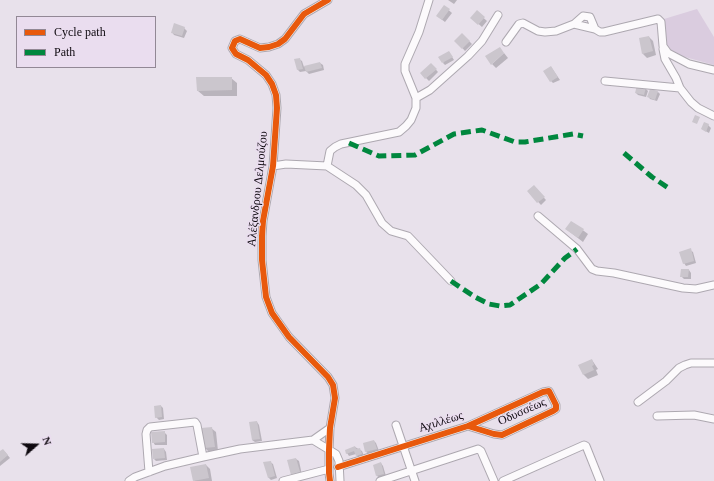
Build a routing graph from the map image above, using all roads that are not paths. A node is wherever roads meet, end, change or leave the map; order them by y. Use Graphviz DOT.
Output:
graph roads {
  1 [pos="328,0"];
  2 [pos="429,0"];
  3 [pos="498,15"];
  4 [pos="574,24"];
  5 [pos="595,29"];
  6 [pos="506,42"];
  7 [pos="663,46"];
  8 [pos="714,70"];
  9 [pos="606,81"];
  10 [pos="680,88"];
  11 [pos="416,98"];
  12 [pos="714,116"];
  13 [pos="273,166"];
  14 [pos="328,166"];
  15 [pos="538,216"];
  16 [pos="451,281"];
  17 [pos="714,285"];
  18 [pos="714,363"];
  19 [pos="546,391"];
  20 [pos="638,402"];
  21 [pos="658,416"];
  22 [pos="714,419"];
  23 [pos="396,425"];
  24 [pos="468,426"];
  25 [pos="330,428"];
  26 [pos="313,440"];
  27 [pos="403,445"];
  28 [pos="329,450"];
  29 [pos="203,456"];
  30 [pos="338,467"];
  31 [pos="329,469"];
  32 [pos="412,470"];
  33 [pos="149,472"];
  34 [pos="508,480"];
  35 [pos="129,481"];
  36 [pos="283,481"];
  37 [pos="330,481"];
  38 [pos="340,481"];
  39 [pos="380,481"];
  40 [pos="416,481"];
  41 [pos="494,481"];
  42 [pos="600,481"];
  1 -- 13 [label="street, Αλέξανδρου Δελμούζου"];
  2 -- 11 [label="street"];
  3 -- 11 [label="street"];
  4 -- 5 [label="street"];
  4 -- 5 [label="street"];
  4 -- 6 [label="street"];
  5 -- 7 [label="street"];
  7 -- 8 [label="street"];
  7 -- 10 [label="street"];
  9 -- 10 [label="street"];
  10 -- 12 [label="street"];
  11 -- 14 [label="street"];
  13 -- 14 [label="street"];
  13 -- 25 [label="street, Αλέξανδρου Δελμούζου"];
  14 -- 16 [label="street"];
  15 -- 17 [label="street"];
  18 -- 20 [label="street"];
  19 -- 24 [label="street, Αχιλλέως"];
  19 -- 24 [label="street, Οδυσσέως"];
  21 -- 22 [label="street"];
  23 -- 27 [label="street"];
  24 -- 27 [label="street, Αχιλλέως"];
  25 -- 26 [label="street"];
  25 -- 28 [label="street, Αλέξανδρου Δελμούζου"];
  26 -- 28 [label="street"];
  26 -- 29 [label="street"];
  27 -- 30 [label="street, Αχιλλέως"];
  27 -- 32 [label="street"];
  28 -- 30 [label="street"];
  28 -- 31 [label="street, Αλέξανδρου Δελμούζου"];
  29 -- 33 [label="street"];
  29 -- 33 [label="street"];
  30 -- 38 [label="street"];
  31 -- 36 [label="street"];
  31 -- 37 [label="street, Αλέξανδρου Δελμούζου"];
  32 -- 39 [label="street"];
  32 -- 40 [label="street"];
  32 -- 41 [label="street"];
  33 -- 35 [label="street"];
  34 -- 42 [label="street"];
}
